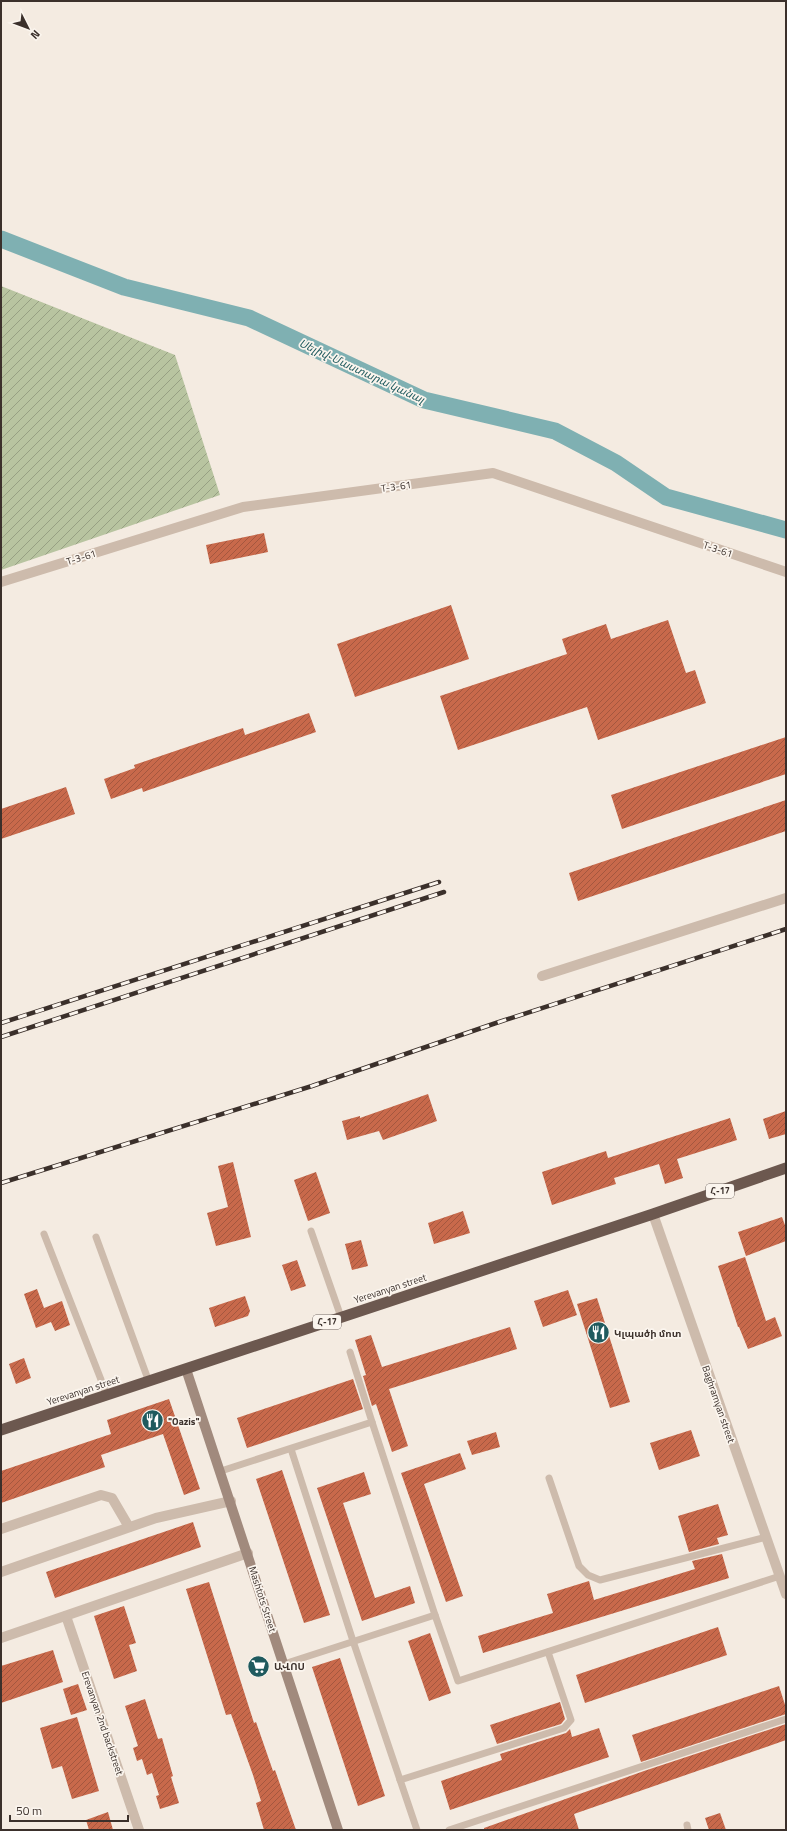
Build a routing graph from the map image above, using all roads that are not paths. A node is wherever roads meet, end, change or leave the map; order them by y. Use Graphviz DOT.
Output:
graph roads {
  1 [pos="786,572"];
  2 [pos="1,582"];
  3 [pos="786,898"];
  4 [pos="542,976"];
  5 [pos="786,1168"];
  6 [pos="653,1214"];
  7 [pos="310,1231"];
  8 [pos="44,1234"];
  9 [pos="96,1237"];
  10 [pos="341,1317"];
  11 [pos="350,1352"];
  12 [pos="186,1369"];
  13 [pos="149,1382"];
  14 [pos="107,1395"];
  15 [pos="372,1422"];
  16 [pos="1,1430"];
  17 [pos="291,1449"];
  18 [pos="221,1471"];
  19 [pos="549,1478"];
  20 [pos="231,1501"];
  21 [pos="129,1527"];
  22 [pos="1,1529"];
  23 [pos="766,1537"];
  24 [pos="248,1553"];
  25 [pos="1,1572"];
  26 [pos="780,1576"];
  27 [pos="786,1594"];
  28 [pos="435,1615"];
  29 [pos="66,1616"];
  30 [pos="1,1638"];
  31 [pos="353,1641"];
  32 [pos="548,1652"];
  33 [pos="284,1664"];
  34 [pos="786,1719"];
  35 [pos="400,1780"];
  36 [pos="139,1830"];
  37 [pos="338,1830"];
  38 [pos="417,1830"];
  39 [pos="449,1830"];
  1 -- 2 [label="street, T-3-61"];
  3 -- 4 [label="street"];
  5 -- 6 [label="highway, Yerevanyan street / Հ-17"];
  6 -- 10 [label="highway, Yerevanyan street / Հ-17"];
  6 -- 23 [label="street, Baghramyan street"];
  7 -- 10 [label="lane"];
  8 -- 14 [label="lane"];
  9 -- 13 [label="lane"];
  10 -- 12 [label="highway, Yerevanyan street / Հ-17"];
  11 -- 15 [label="lane"];
  12 -- 13 [label="highway, Yerevanyan street / Հ-17"];
  12 -- 18 [label="main road, Mashtots Street"];
  13 -- 14 [label="highway, Yerevanyan street / Հ-17"];
  14 -- 16 [label="highway, Yerevanyan street / Հ-17"];
  15 -- 17 [label="lane"];
  15 -- 28 [label="lane"];
  17 -- 18 [label="lane"];
  17 -- 31 [label="lane"];
  18 -- 20 [label="main road, Mashtots Street"];
  19 -- 23 [label="lane"];
  20 -- 21 [label="street"];
  20 -- 24 [label="main road, Mashtots Street"];
  21 -- 22 [label="street"];
  21 -- 25 [label="street"];
  23 -- 26 [label="street, Baghramyan street"];
  24 -- 29 [label="street"];
  24 -- 33 [label="main road, Mashtots Street"];
  26 -- 27 [label="street, Baghramyan street"];
  26 -- 32 [label="lane"];
  28 -- 31 [label="lane"];
  28 -- 32 [label="lane"];
  29 -- 30 [label="street"];
  29 -- 36 [label="street, Erevanyan 2nd backstreet"];
  31 -- 33 [label="lane"];
  31 -- 35 [label="lane"];
  32 -- 35 [label="lane"];
  33 -- 37 [label="main road, Mashtots Street"];
  34 -- 39 [label="lane"];
  35 -- 38 [label="lane"];
}
